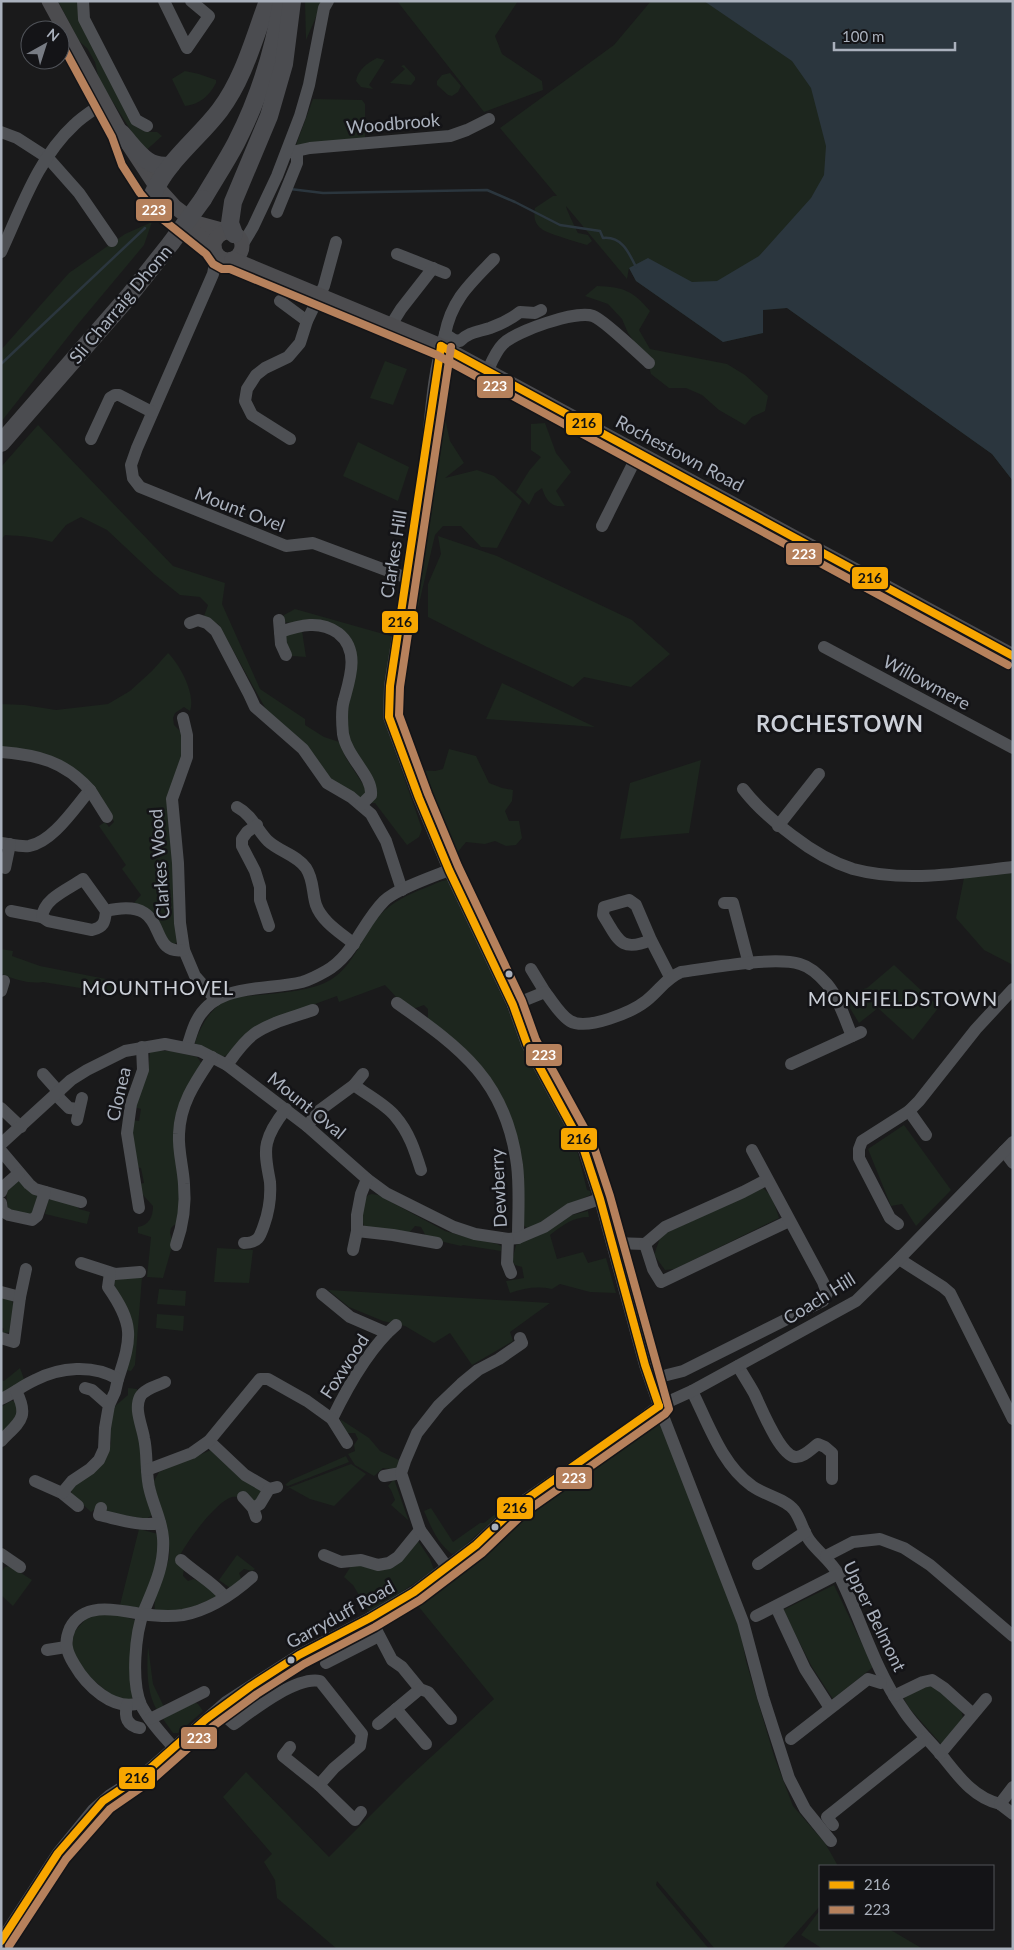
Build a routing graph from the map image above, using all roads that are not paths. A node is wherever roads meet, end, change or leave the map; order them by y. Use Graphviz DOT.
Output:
graph roads {
  1 [pos="49,1"];
  2 [pos="83,1"];
  3 [pos="164,1"];
  4 [pos="191,1"];
  5 [pos="268,1"];
  6 [pos="282,1"];
  7 [pos="292,1"];
  8 [pos="328,1"];
  9 [pos="105,102"];
  10 [pos="489,119"];
  11 [pos="147,126"];
  12 [pos="1,132"];
  13 [pos="121,133"];
  14 [pos="292,152"];
  15 [pos="48,158"];
  16 [pos="171,165"];
  17 [pos="155,190"];
  18 [pos="198,196"];
  19 [pos="276,212"];
  20 [pos="112,240"];
  21 [pos="336,242"];
  22 [pos="230,246"];
  23 [pos="1,252"];
  24 [pos="397,254"];
  25 [pos="494,259"];
  26 [pos="432,268"];
  27 [pos="445,273"];
  28 [pos="320,296"];
  29 [pos="280,300"];
  30 [pos="541,310"];
  31 [pos="307,321"];
  32 [pos="391,325"];
  33 [pos="443,340"];
  34 [pos="649,363"];
  35 [pos="488,370"];
  36 [pos="152,412"];
  37 [pos="91,439"];
  38 [pos="290,439"];
  39 [pos="1,443"];
  40 [pos="639,452"];
  41 [pos="602,526"];
  42 [pos="407,578"];
  43 [pos="190,623"];
  44 [pos="824,648"];
  45 [pos="286,655"];
  46 [pos="1013,656"];
  47 [pos="183,718"];
  48 [pos="1013,748"];
  49 [pos="1,752"];
  50 [pos="819,774"];
  51 [pos="743,789"];
  52 [pos="90,790"];
  53 [pos="361,805"];
  54 [pos="238,807"];
  55 [pos="107,817"];
  56 [pos="256,825"];
  57 [pos="778,826"];
  58 [pos="5,844"];
  59 [pos="1013,867"];
  60 [pos="5,868"];
  61 [pos="449,870"];
  62 [pos="402,890"];
  63 [pos="724,903"];
  64 [pos="11,911"];
  65 [pos="106,911"];
  66 [pos="42,917"];
  67 [pos="269,926"];
  68 [pos="651,940"];
  69 [pos="354,944"];
  70 [pos="184,950"];
  71 [pos="749,964"];
  72 [pos="531,969"];
  73 [pos="670,977"];
  74 [pos="1013,989"];
  75 [pos="545,992"];
  76 [pos="216,1000"];
  77 [pos="397,1003"];
  78 [pos="513,1005"];
  79 [pos="313,1010"];
  80 [pos="142,1047"];
  81 [pos="187,1048"];
  82 [pos="212,1057"];
  83 [pos="791,1064"];
  84 [pos="227,1065"];
  85 [pos="43,1074"];
  86 [pos="363,1074"];
  87 [pos="354,1086"];
  88 [pos="58,1093"];
  89 [pos="1,1108"];
  90 [pos="79,1109"];
  91 [pos="286,1109"];
  92 [pos="909,1111"];
  93 [pos="307,1126"];
  94 [pos="21,1127"];
  95 [pos="926,1135"];
  96 [pos="1,1144"];
  97 [pos="1008,1146"];
  98 [pos="752,1150"];
  99 [pos="1,1151"];
  100 [pos="1013,1163"];
  101 [pos="421,1170"];
  102 [pos="20,1173"];
  103 [pos="367,1179"];
  104 [pos="766,1180"];
  105 [pos="1,1192"];
  106 [pos="45,1192"];
  107 [pos="600,1199"];
  108 [pos="81,1202"];
  109 [pos="1,1203"];
  110 [pos="138,1208"];
  111 [pos="789,1220"];
  112 [pos="898,1224"];
  113 [pos="357,1231"];
  114 [pos="513,1239"];
  115 [pos="244,1242"];
  116 [pos="437,1243"];
  117 [pos="612,1243"];
  118 [pos="645,1244"];
  119 [pos="176,1245"];
  120 [pos="353,1250"];
  121 [pos="900,1259"];
  122 [pos="80,1263"];
  123 [pos="26,1269"];
  124 [pos="140,1272"];
  125 [pos="110,1273"];
  126 [pos="511,1273"];
  127 [pos="1,1292"];
  128 [pos="322,1294"];
  129 [pos="20,1297"];
  130 [pos="1,1338"];
  131 [pos="520,1338"];
  132 [pos="738,1366"];
  133 [pos="667,1375"];
  134 [pos="118,1379"];
  135 [pos="166,1382"];
  136 [pos="86,1388"];
  137 [pos="16,1391"];
  138 [pos="692,1391"];
  139 [pos="1,1399"];
  140 [pos="109,1405"];
  141 [pos="659,1406"];
  142 [pos="332,1419"];
  143 [pos="1013,1419"];
  144 [pos="1,1441"];
  145 [pos="209,1441"];
  146 [pos="347,1443"];
  147 [pos="147,1470"];
  148 [pos="401,1473"];
  149 [pos="384,1476"];
  150 [pos="832,1478"];
  151 [pos="35,1481"];
  152 [pos="62,1493"];
  153 [pos="243,1498"];
  154 [pos="78,1506"];
  155 [pos="101,1508"];
  156 [pos="160,1523"];
  157 [pos="420,1530"];
  158 [pos="805,1532"];
  159 [pos="324,1555"];
  160 [pos="826,1556"];
  161 [pos="2,1558"];
  162 [pos="180,1560"];
  163 [pos="758,1564"];
  164 [pos="20,1567"];
  165 [pos="447,1568"];
  166 [pos="838,1574"];
  167 [pos="252,1577"];
  168 [pos="226,1597"];
  169 [pos="776,1607"];
  170 [pos="143,1614"];
  171 [pos="756,1616"];
  172 [pos="370,1618"];
  173 [pos="379,1636"];
  174 [pos="1013,1636"];
  175 [pos="66,1648"];
  176 [pos="46,1650"];
  177 [pos="326,1663"];
  178 [pos="881,1683"];
  179 [pos="251,1686"];
  180 [pos="420,1689"];
  181 [pos="204,1692"];
  182 [pos="894,1696"];
  183 [pos="986,1699"];
  184 [pos="263,1703"];
  185 [pos="134,1704"];
  186 [pos="830,1708"];
  187 [pos="396,1709"];
  188 [pos="974,1714"];
  189 [pos="226,1717"];
  190 [pos="150,1719"];
  191 [pos="451,1719"];
  192 [pos="378,1724"];
  193 [pos="140,1728"];
  194 [pos="926,1738"];
  195 [pos="791,1740"];
  196 [pos="426,1744"];
  197 [pos="173,1747"];
  198 [pos="290,1747"];
  199 [pos="940,1754"];
  200 [pos="320,1785"];
  201 [pos="1013,1787"];
  202 [pos="1000,1804"];
  203 [pos="361,1812"];
  204 [pos="1013,1814"];
  205 [pos="833,1825"];
  206 [pos="832,1842"];
  207 [pos="3,1935"];
  1 -- 9 [label="main road, Rochestown Road"];
  2 -- 11 [label="street"];
  3 -- 4 [label="street"];
  5 -- 16 [label="highway"];
  5 -- 18 [label="highway, Sli Charraig Dhonn"];
  6 -- 18 [label="highway, Sli Charraig Dhonn"];
  7 -- 22 [label="highway"];
  8 -- 14 [label="street"];
  9 -- 13 [label="main road, Rochestown Road"];
  9 -- 15 [label="street"];
  10 -- 14 [label="street, Woodbrook"];
  12 -- 15 [label="street"];
  13 -- 16 [label="highway"];
  13 -- 17 [label="main road, Rochestown Road"];
  14 -- 19 [label="street"];
  14 -- 22 [label="street, Mount Ovel"];
  15 -- 20 [label="street"];
  15 -- 23 [label="street"];
  16 -- 17 [label="highway"];
  17 -- 22 [label="main road, Rochestown Road"];
  18 -- 39 [label="highway, Sli Charraig Dhonn, bridge"];
  21 -- 28 [label="street"];
  22 -- 28 [label="main road, Rochestown Road"];
  22 -- 36 [label="street, Mount Ovel"];
  24 -- 26 [label="street"];
  25 -- 33 [label="street, Clarkes Hill"];
  26 -- 27 [label="street"];
  26 -- 32 [label="street"];
  28 -- 31 [label="street"];
  28 -- 32 [label="main road, Rochestown Road"];
  29 -- 31 [label="street"];
  30 -- 33 [label="street"];
  31 -- 38 [label="street"];
  32 -- 33 [label="main road, Rochestown Road"];
  33 -- 35 [label="main road, Rochestown Road"];
  33 -- 42 [label="street, Clarkes Hill"];
  34 -- 35 [label="street"];
  35 -- 40 [label="main road, Rochestown Road"];
  36 -- 37 [label="street"];
  36 -- 42 [label="street, Mount Ovel"];
  40 -- 41 [label="street"];
  40 -- 46 [label="main road, Rochestown Road"];
  42 -- 61 [label="street, Clarkes Hill"];
  43 -- 53 [label="street"];
  44 -- 48 [label="street, Willowmere"];
  45 -- 53 [label="street"];
  47 -- 70 [label="street, Clarkes Wood"];
  49 -- 52 [label="street"];
  50 -- 57 [label="street"];
  51 -- 57 [label="street"];
  52 -- 55 [label="street"];
  52 -- 58 [label="street"];
  53 -- 62 [label="street"];
  54 -- 56 [label="street"];
  56 -- 67 [label="street"];
  56 -- 69 [label="street"];
  57 -- 59 [label="street"];
  58 -- 60 [label="street"];
  61 -- 62 [label="street"];
  61 -- 78 [label="street, Clarkes Hill"];
  62 -- 69 [label="street"];
  63 -- 71 [label="street"];
  64 -- 66 [label="street"];
  65 -- 66 [label="street"];
  65 -- 66 [label="street"];
  65 -- 70 [label="street, Clarkes Wood"];
  68 -- 73 [label="street"];
  69 -- 76 [label="street"];
  70 -- 76 [label="street, Clarkes Wood"];
  71 -- 73 [label="street"];
  71 -- 83 [label="street"];
  72 -- 75 [label="street"];
  73 -- 75 [label="street"];
  74 -- 92 [label="street"];
  75 -- 78 [label="street"];
  76 -- 81 [label="street"];
  77 -- 114 [label="street, Dewberry"];
  78 -- 107 [label="street, Clarkes Hill"];
  79 -- 84 [label="street"];
  80 -- 81 [label="street, Mount Oval"];
  80 -- 88 [label="street, Mount Oval"];
  80 -- 110 [label="street, Clonea"];
  81 -- 82 [label="street, Mount Oval"];
  82 -- 84 [label="street, Mount Oval"];
  82 -- 119 [label="street"];
  84 -- 91 [label="street, Mount Oval"];
  85 -- 88 [label="street"];
  86 -- 87 [label="street"];
  87 -- 93 [label="street"];
  87 -- 101 [label="street"];
  88 -- 90 [label="street"];
  88 -- 94 [label="street, Mount Oval"];
  89 -- 94 [label="street"];
  91 -- 93 [label="street, Mount Oval"];
  91 -- 115 [label="street"];
  92 -- 95 [label="street"];
  92 -- 112 [label="street"];
  93 -- 103 [label="street, Mount Oval"];
  94 -- 96 [label="street, Mount Oval"];
  97 -- 100 [label="street"];
  97 -- 121 [label="street, Coach Hill"];
  98 -- 104 [label="street"];
  99 -- 102 [label="street"];
  102 -- 105 [label="street"];
  102 -- 106 [label="street"];
  103 -- 113 [label="street"];
  103 -- 114 [label="street, Mount Oval"];
  104 -- 111 [label="street"];
  104 -- 118 [label="street"];
  106 -- 108 [label="street"];
  106 -- 109 [label="street"];
  107 -- 114 [label="street"];
  107 -- 117 [label="street, Clarkes Hill"];
  111 -- 118 [label="street"];
  111 -- 133 [label="street"];
  113 -- 116 [label="street"];
  113 -- 120 [label="street"];
  114 -- 126 [label="street, Dewberry"];
  117 -- 118 [label="street"];
  117 -- 141 [label="street, Clarkes Hill"];
  121 -- 132 [label="street, Coach Hill"];
  121 -- 143 [label="street"];
  122 -- 125 [label="street"];
  123 -- 129 [label="street"];
  124 -- 125 [label="street"];
  125 -- 134 [label="street"];
  127 -- 129 [label="street"];
  128 -- 142 [label="street, Foxwood"];
  129 -- 130 [label="street"];
  131 -- 148 [label="street"];
  132 -- 138 [label="street, Coach Hill"];
  132 -- 150 [label="street"];
  134 -- 137 [label="street"];
  134 -- 140 [label="street"];
  135 -- 147 [label="street"];
  136 -- 140 [label="street"];
  137 -- 139 [label="street"];
  137 -- 144 [label="street"];
  138 -- 141 [label="street, Coach Hill"];
  138 -- 158 [label="street, Upper Belmont"];
  140 -- 152 [label="street"];
  141 -- 165 [label="street, Garryduff Road"];
  141 -- 206 [label="street, Clarkes Hill"];
  142 -- 145 [label="street, Foxwood"];
  142 -- 146 [label="street, Foxwood"];
  145 -- 147 [label="street"];
  145 -- 153 [label="street"];
  147 -- 156 [label="street"];
  148 -- 149 [label="street"];
  148 -- 157 [label="street"];
  151 -- 152 [label="street"];
  152 -- 154 [label="street"];
  155 -- 156 [label="street"];
  156 -- 170 [label="street"];
  157 -- 159 [label="street"];
  157 -- 165 [label="street"];
  158 -- 160 [label="street, Upper Belmont"];
  158 -- 163 [label="street"];
  160 -- 166 [label="street, Upper Belmont"];
  160 -- 174 [label="street"];
  161 -- 164 [label="street"];
  162 -- 168 [label="street"];
  165 -- 172 [label="street, Garryduff Road"];
  166 -- 169 [label="street"];
  166 -- 182 [label="street, Upper Belmont"];
  167 -- 168 [label="street"];
  168 -- 170 [label="street"];
  169 -- 171 [label="street"];
  169 -- 186 [label="street"];
  170 -- 175 [label="street"];
  170 -- 185 [label="street"];
  172 -- 173 [label="street"];
  172 -- 179 [label="street, Garryduff Road"];
  173 -- 177 [label="street"];
  173 -- 180 [label="street"];
  175 -- 176 [label="street"];
  175 -- 185 [label="street"];
  178 -- 186 [label="street"];
  179 -- 184 [label="street"];
  179 -- 197 [label="street, Garryduff Road"];
  180 -- 187 [label="street"];
  180 -- 191 [label="street"];
  181 -- 190 [label="street"];
  182 -- 188 [label="street"];
  182 -- 194 [label="street, Upper Belmont"];
  183 -- 188 [label="street"];
  184 -- 189 [label="street"];
  184 -- 200 [label="street"];
  185 -- 190 [label="street"];
  185 -- 193 [label="street"];
  186 -- 195 [label="street"];
  187 -- 192 [label="street"];
  187 -- 196 [label="street"];
  188 -- 199 [label="street"];
  190 -- 197 [label="street"];
  194 -- 199 [label="street, Upper Belmont"];
  194 -- 205 [label="street"];
  197 -- 207 [label="street, Garryduff Road"];
  198 -- 200 [label="street"];
  199 -- 202 [label="street, Upper Belmont"];
  200 -- 203 [label="street"];
  201 -- 202 [label="street"];
  202 -- 204 [label="street, Upper Belmont"];
}
